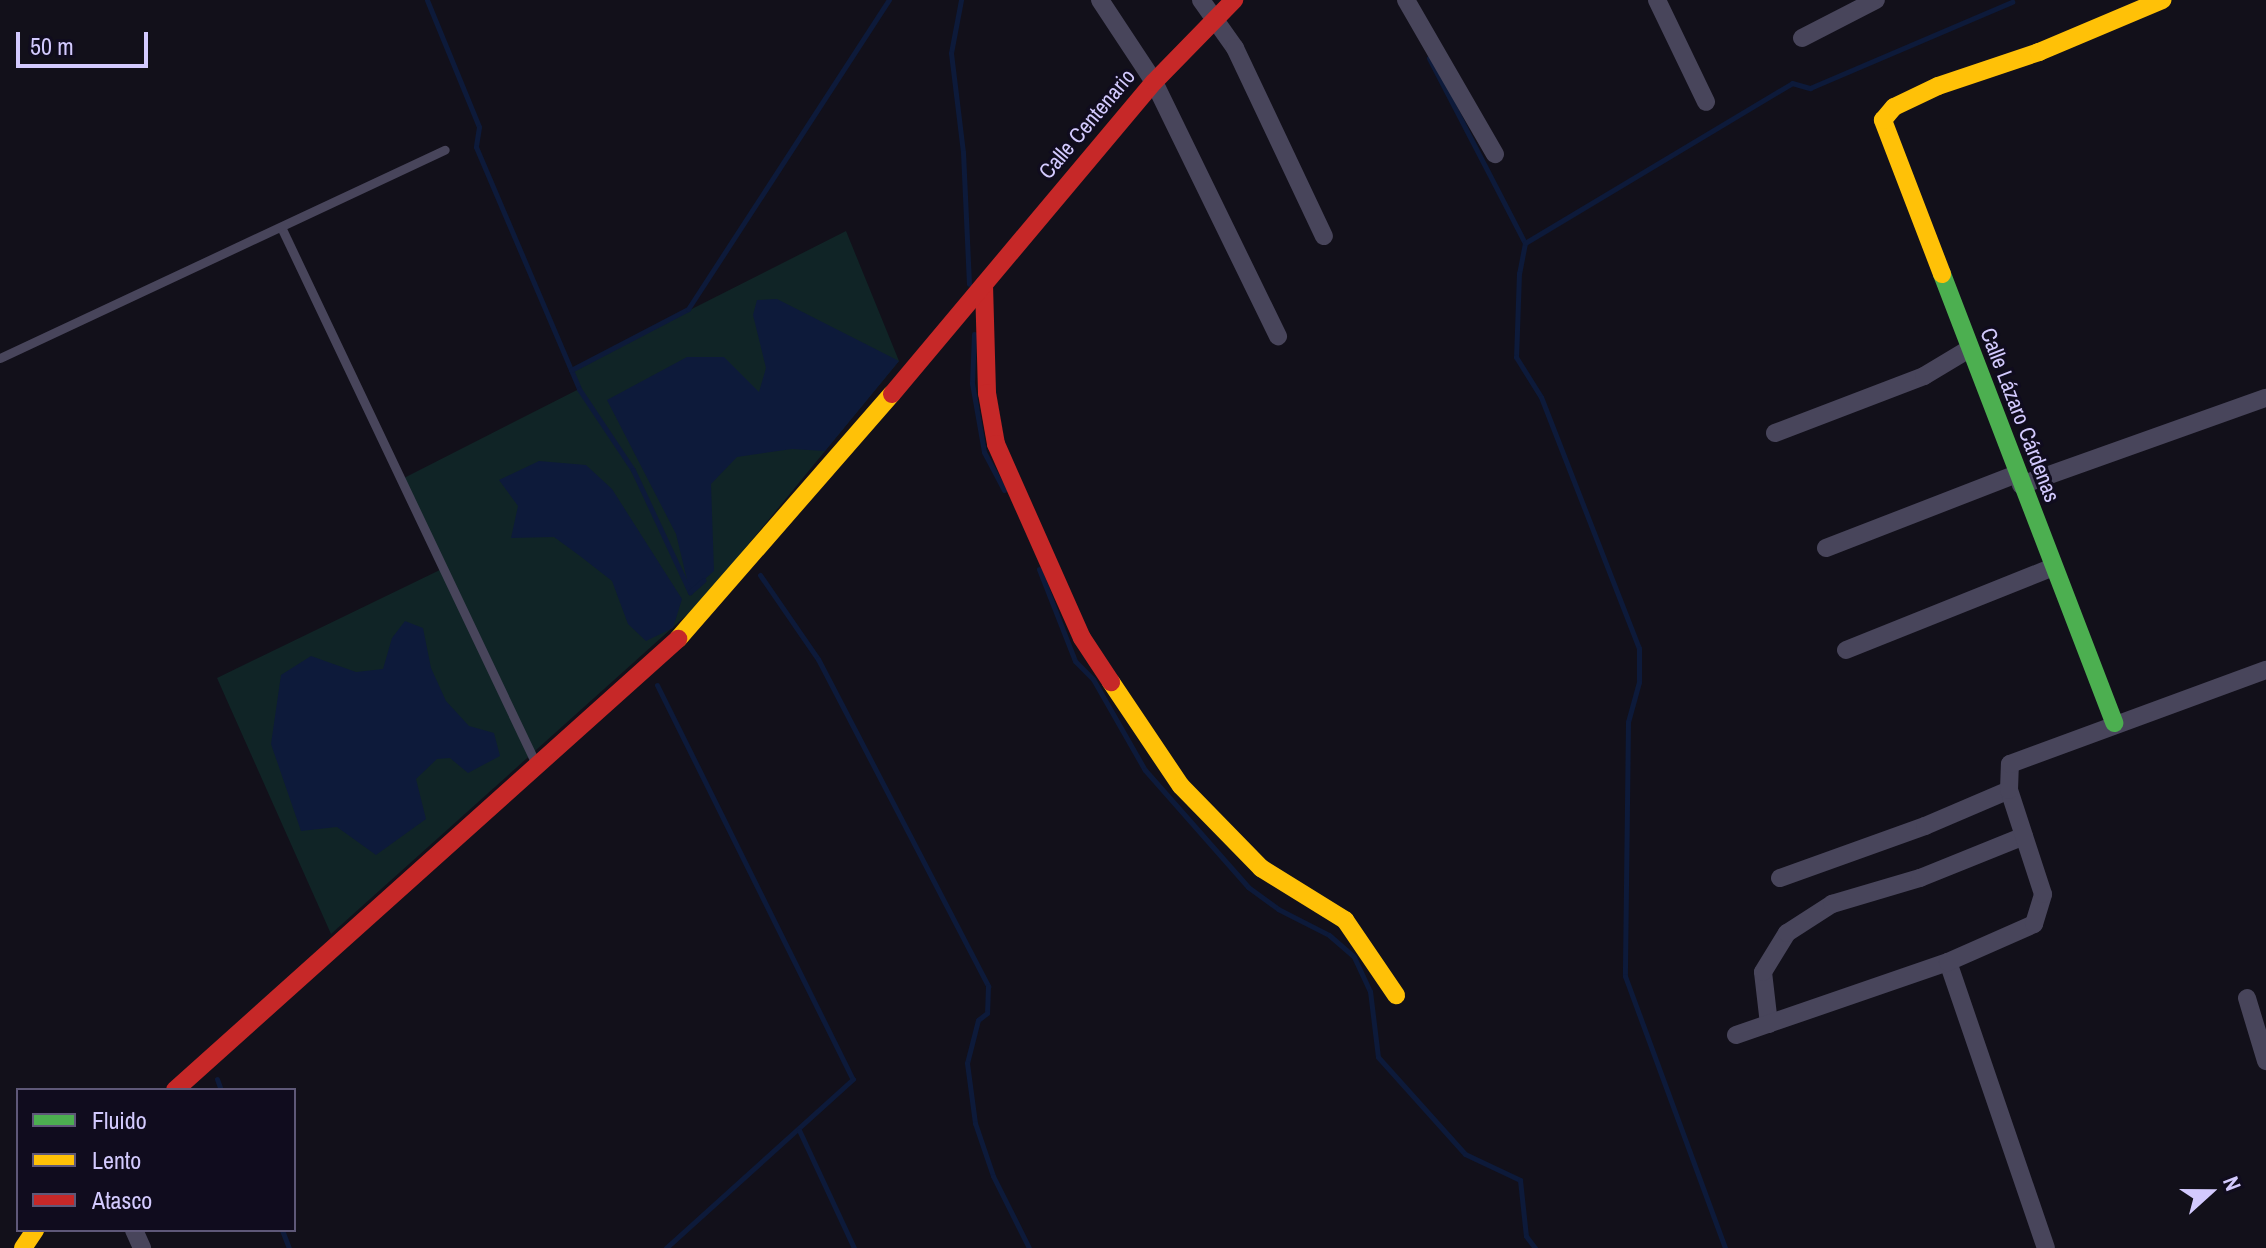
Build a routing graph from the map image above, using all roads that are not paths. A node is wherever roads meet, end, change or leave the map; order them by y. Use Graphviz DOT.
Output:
graph roads {
  1 [pos="1100,0"];
  2 [pos="1201,0"];
  3 [pos="1234,0"];
  4 [pos="1406,0"];
  5 [pos="1657,0"];
  6 [pos="1876,0"];
  7 [pos="2162,0"];
  8 [pos="1215,19"];
  9 [pos="1802,38"];
  10 [pos="1154,82"];
  11 [pos="1706,102"];
  12 [pos="445,150"];
  13 [pos="1495,154"];
  14 [pos="282,229"];
  15 [pos="1324,236"];
  16 [pos="984,285"];
  17 [pos="1278,336"];
  18 [pos="1969,349"];
  19 [pos="0,358"];
  20 [pos="2266,398"];
  21 [pos="1775,433"];
  22 [pos="2019,480"];
  23 [pos="1826,548"];
  24 [pos="2053,567"];
  25 [pos="1846,650"];
  26 [pos="2266,670"];
  27 [pos="2114,723"];
  28 [pos="537,767"];
  29 [pos="2009,790"];
  30 [pos="2024,836"];
  31 [pos="1780,878"];
  32 [pos="1948,962"];
  33 [pos="1396,995"];
  34 [pos="2247,998"];
  35 [pos="1769,1024"];
  36 [pos="1736,1035"];
  37 [pos="2266,1061"];
  38 [pos="177,1088"];
  39 [pos="2046,1248"];
  1 -- 10 [label="street"];
  2 -- 8 [label="street"];
  3 -- 8 [label="street, Calle Centenario"];
  4 -- 13 [label="street"];
  5 -- 11 [label="street"];
  6 -- 9 [label="street"];
  7 -- 18 [label="street, Calle Lázaro Cárdenas"];
  8 -- 10 [label="street, Calle Centenario"];
  8 -- 15 [label="street"];
  10 -- 16 [label="street, Calle Centenario"];
  10 -- 17 [label="street"];
  12 -- 14 [label="lane"];
  14 -- 19 [label="lane"];
  14 -- 28 [label="lane"];
  16 -- 28 [label="street, Calle Centenario"];
  16 -- 33 [label="street"];
  18 -- 21 [label="street"];
  18 -- 22 [label="street, Calle Lázaro Cárdenas"];
  20 -- 22 [label="street"];
  22 -- 23 [label="street"];
  22 -- 24 [label="street, Calle Lázaro Cárdenas"];
  24 -- 25 [label="street"];
  24 -- 27 [label="street, Calle Lázaro Cárdenas"];
  26 -- 27 [label="street"];
  27 -- 29 [label="street"];
  28 -- 38 [label="street, Calle Centenario"];
  29 -- 30 [label="street"];
  29 -- 31 [label="street"];
  30 -- 32 [label="street"];
  30 -- 35 [label="street"];
  32 -- 35 [label="street"];
  32 -- 39 [label="street"];
  34 -- 37 [label="street"];
  35 -- 36 [label="street"];
}
